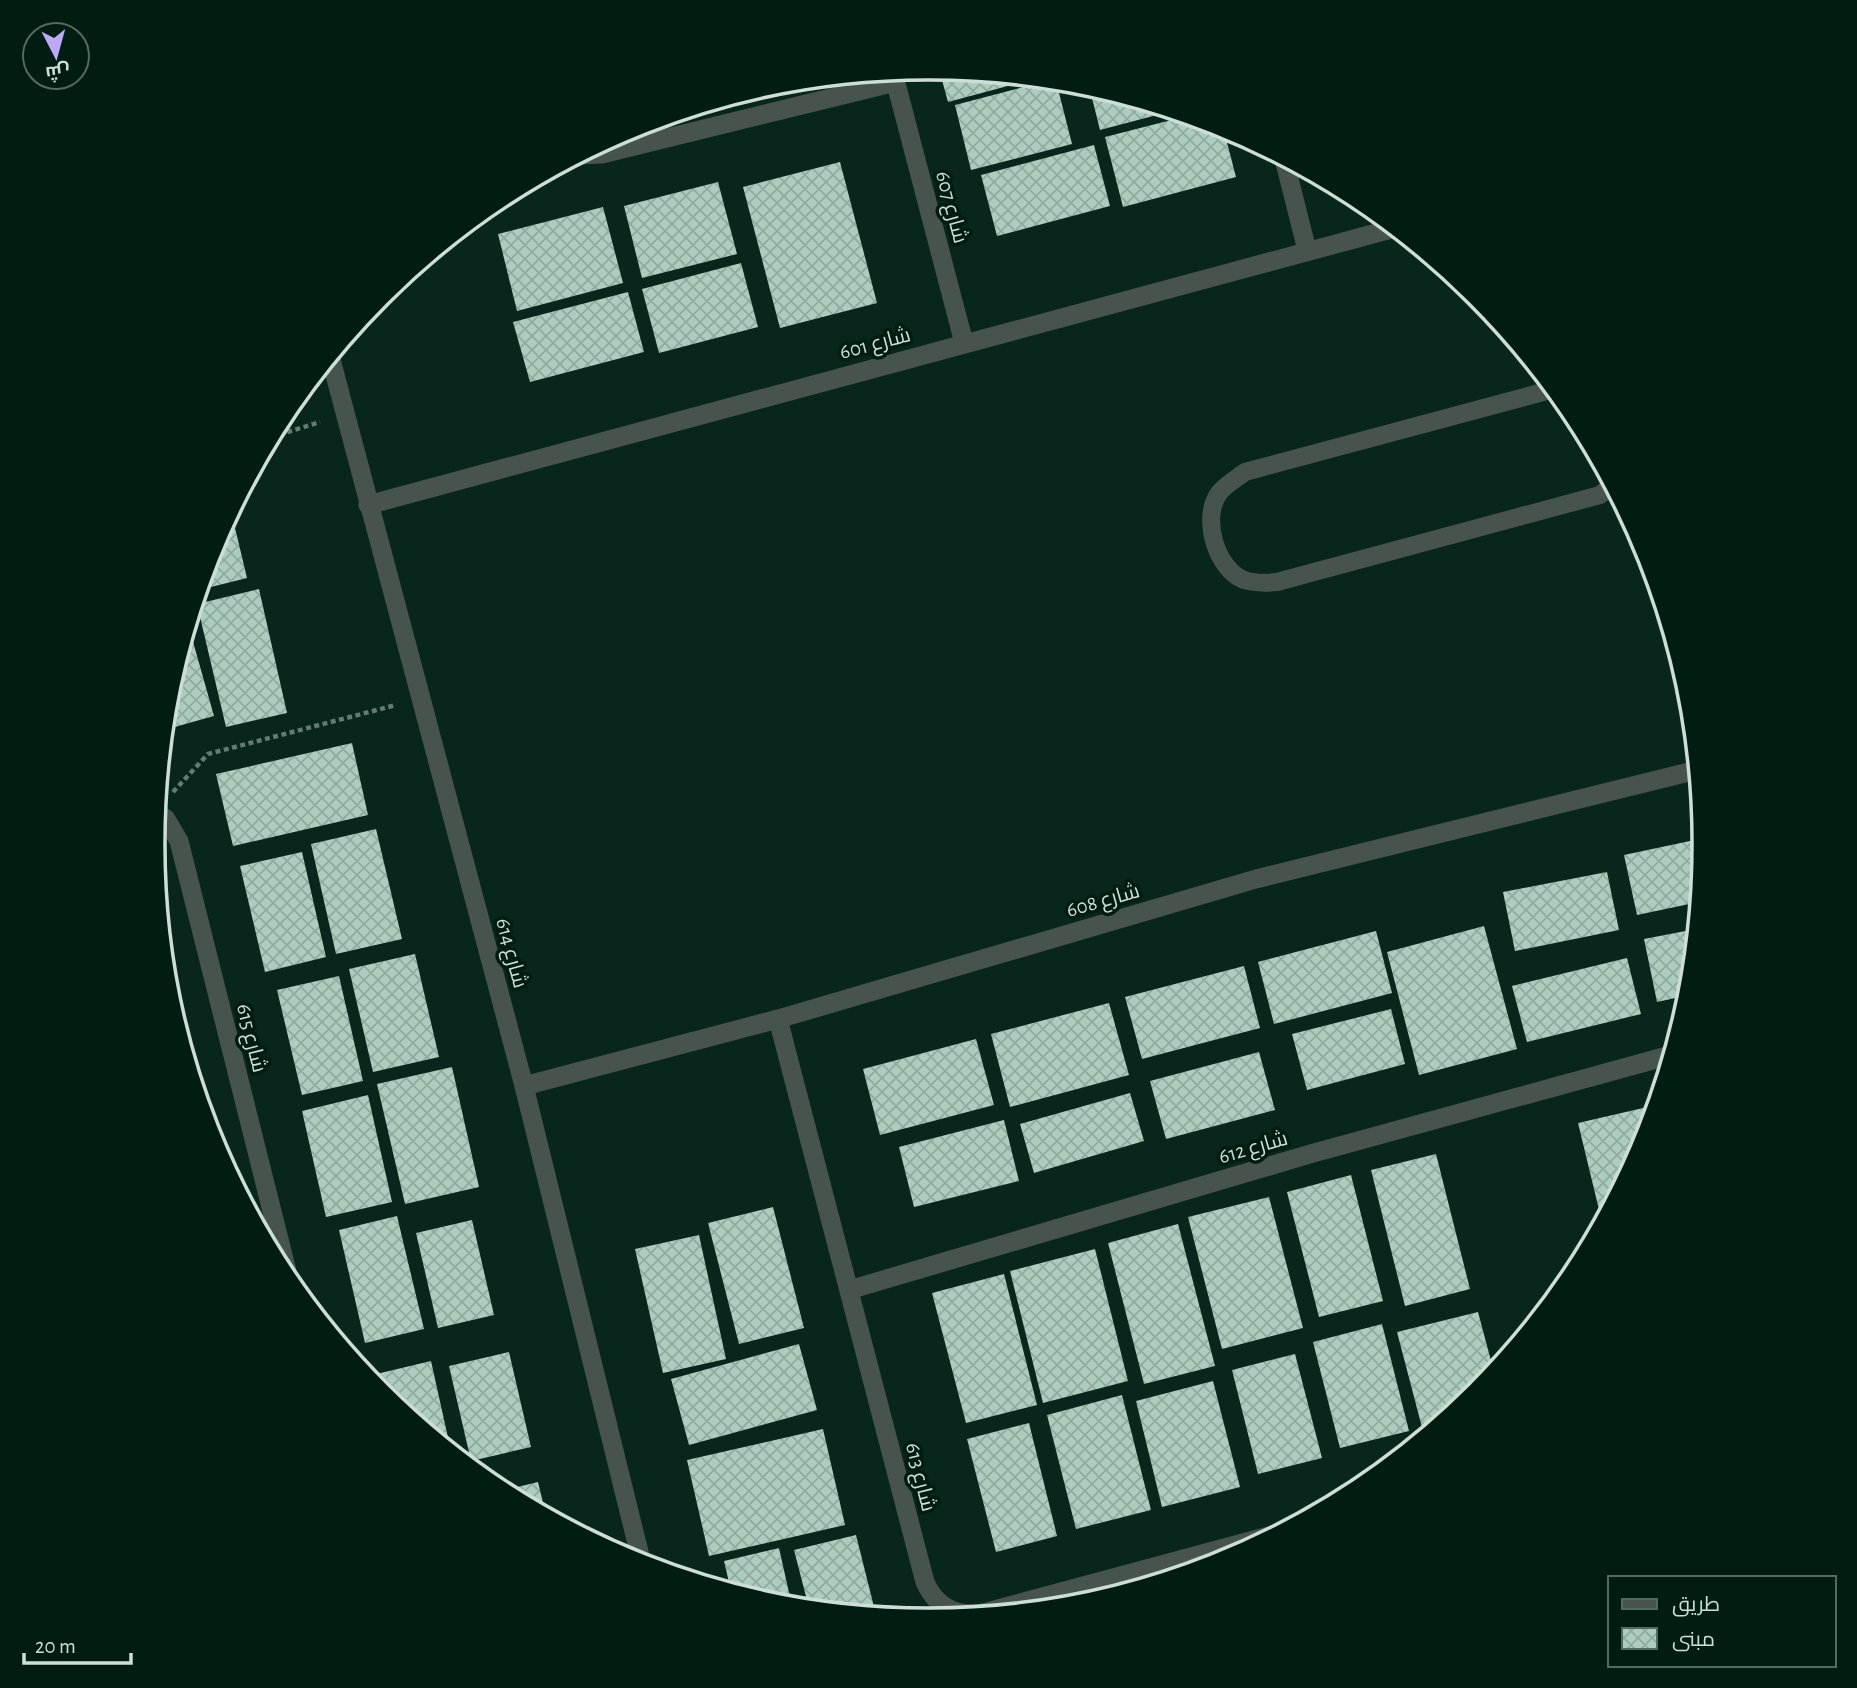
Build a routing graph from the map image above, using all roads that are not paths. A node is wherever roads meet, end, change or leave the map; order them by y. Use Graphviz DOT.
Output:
graph roads {
  1 [pos="896,81"];
  2 [pos="875,82"];
  3 [pos="600,155"];
  4 [pos="1287,170"];
  5 [pos="1383,231"];
  6 [pos="1307,250"];
  7 [pos="964,342"];
  8 [pos="333,367"];
  9 [pos="1541,389"];
  10 [pos="1605,491"];
  11 [pos="368,505"];
  12 [pos="1688,772"];
  13 [pos="166,819"];
  14 [pos="778,1018"];
  15 [pos="1661,1058"];
  16 [pos="524,1086"];
  17 [pos="281,1248"];
  18 [pos="849,1290"];
  19 [pos="1222,1549"];
  20 [pos="639,1550"];
  21 [pos="1028,1601"];
  22 [pos="946,1607"];
  1 -- 7 [label="street, شارع 607"];
  2 -- 3 [label="street, شارع 607"];
  4 -- 6 [label="street"];
  5 -- 6 [label="street, شارع 601"];
  6 -- 7 [label="street, شارع 601"];
  7 -- 11 [label="street, شارع 601"];
  8 -- 11 [label="street, شارع 614"];
  9 -- 10 [label="lane"];
  11 -- 16 [label="street, شارع 614"];
  12 -- 14 [label="street, شارع 608"];
  13 -- 17 [label="street, شارع 615"];
  14 -- 16 [label="street, شارع 608"];
  14 -- 18 [label="street, شارع 613"];
  15 -- 18 [label="street, شارع 612"];
  16 -- 20 [label="street, شارع 614"];
  18 -- 22 [label="street, شارع 613"];
  19 -- 21 [label="street, شارع 613"];
}
